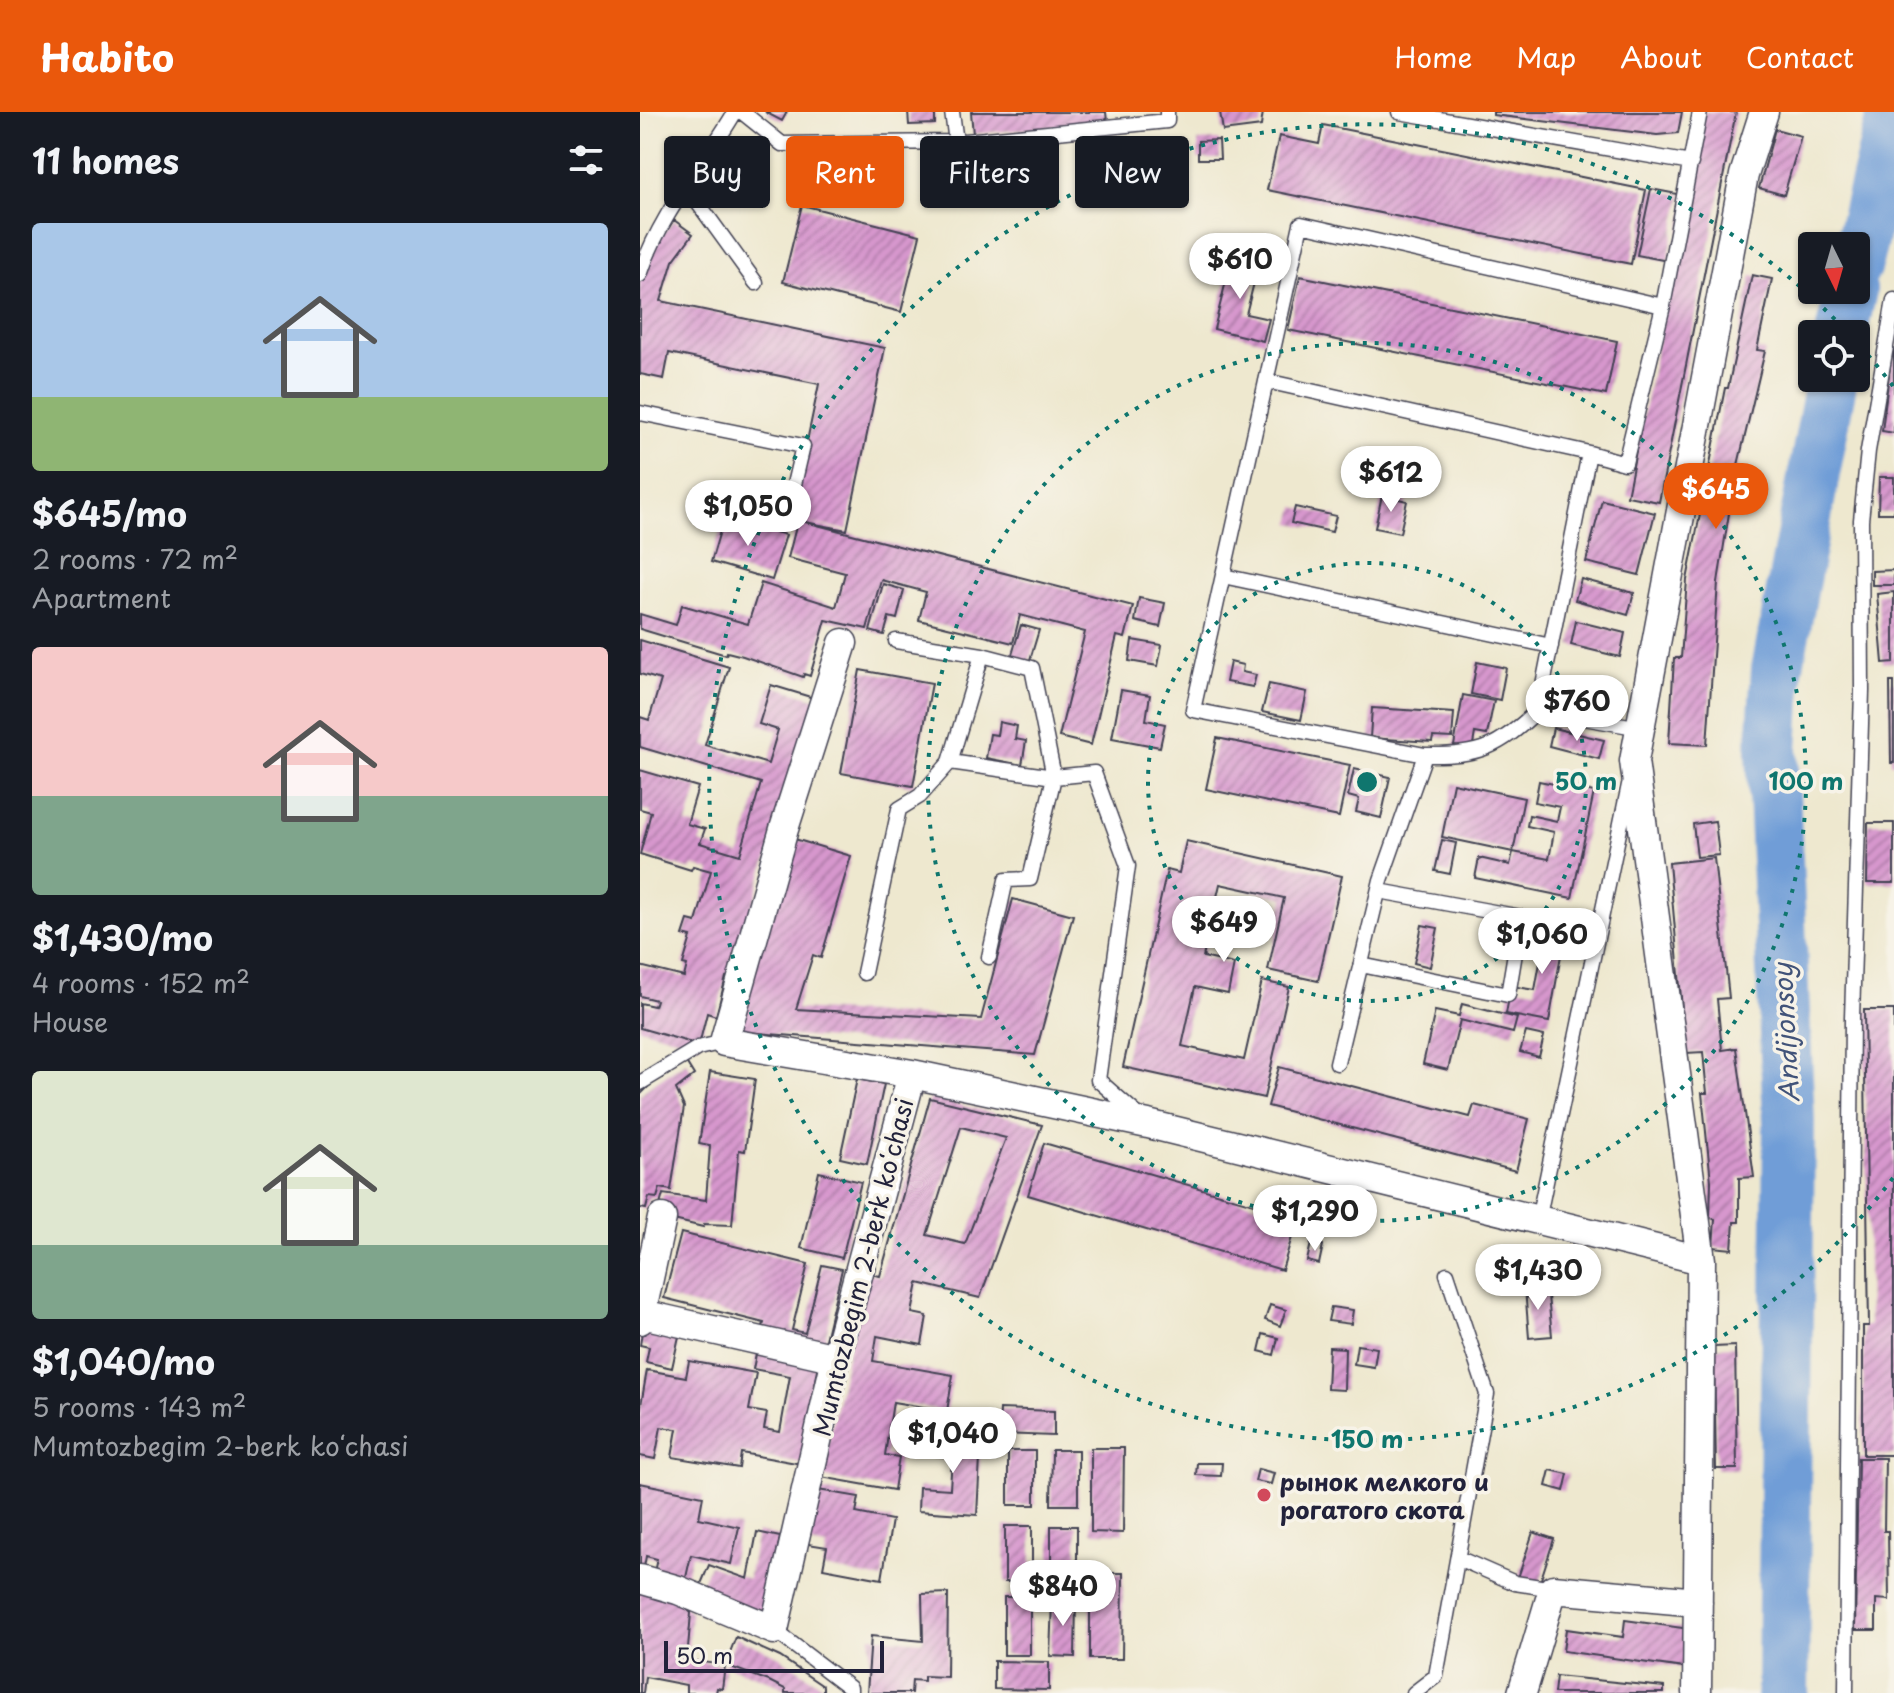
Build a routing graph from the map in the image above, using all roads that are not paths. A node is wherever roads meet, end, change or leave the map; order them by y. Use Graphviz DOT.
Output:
graph roads {
  1 [pos="735,112"];
  2 [pos="742,112"];
  3 [pos="952,112"];
  4 [pos="1167,112"];
  5 [pos="1399,112"];
  6 [pos="1700,112"];
  7 [pos="1764,112"];
  8 [pos="719,136"];
  9 [pos="955,136"];
  10 [pos="1016,136"];
  11 [pos="920,142"];
  12 [pos="1691,163"];
  13 [pos="671,208"];
  14 [pos="702,208"];
  15 [pos="640,275"];
  16 [pos="756,283"];
  17 [pos="1894,300"];
  18 [pos="1663,306"];
  19 [pos="1266,381"];
  20 [pos="640,413"];
  21 [pos="1589,453"];
  22 [pos="788,510"];
  23 [pos="1223,576"];
  24 [pos="896,641"];
  25 [pos="843,643"];
  26 [pos="1551,646"];
  27 [pos="982,655"];
  28 [pos="1538,710"];
  29 [pos="1641,728"];
  30 [pos="1425,755"];
  31 [pos="1634,761"];
  32 [pos="950,762"];
  33 [pos="1054,777"];
  34 [pos="1379,891"];
  35 [pos="989,957"];
  36 [pos="1361,965"];
  37 [pos="864,973"];
  38 [pos="724,1042"];
  39 [pos="1337,1063"];
  40 [pos="912,1074"];
  41 [pos="640,1083"];
  42 [pos="1148,1124"];
  43 [pos="662,1218"];
  44 [pos="1538,1220"];
  45 [pos="1701,1260"];
  46 [pos="1447,1274"];
  47 [pos="641,1317"];
  48 [pos="836,1358"];
  49 [pos="1458,1558"];
  50 [pos="640,1579"];
  51 [pos="1553,1589"];
  52 [pos="1698,1602"];
  53 [pos="774,1630"];
  54 [pos="850,1693"];
  55 [pos="1414,1693"];
  56 [pos="1522,1693"];
  57 [pos="1697,1693"];
  58 [pos="1846,1693"];
  1 -- 8 [label="lane"];
  2 -- 11 [label="lane"];
  3 -- 9 [label="lane"];
  4 -- 10 [label="lane"];
  5 -- 12 [label="lane"];
  6 -- 12 [label="lane"];
  7 -- 29 [label="street"];
  12 -- 18 [label="lane"];
  13 -- 15 [label="lane"];
  14 -- 16 [label="lane"];
  17 -- 58 [label="lane"];
  18 -- 19 [label="lane"];
  18 -- 21 [label="lane"];
  19 -- 21 [label="lane"];
  19 -- 23 [label="lane"];
  20 -- 22 [label="lane"];
  21 -- 26 [label="lane"];
  23 -- 26 [label="lane"];
  23 -- 30 [label="lane"];
  24 -- 27 [label="lane"];
  25 -- 38 [label="street"];
  26 -- 28 [label="lane"];
  27 -- 32 [label="lane"];
  27 -- 33 [label="lane"];
  28 -- 29 [label="lane"];
  28 -- 30 [label="lane"];
  29 -- 31 [label="street"];
  30 -- 34 [label="lane"];
  31 -- 44 [label="lane"];
  31 -- 45 [label="street"];
  32 -- 33 [label="lane"];
  32 -- 37 [label="lane"];
  33 -- 35 [label="lane"];
  33 -- 42 [label="lane"];
  34 -- 36 [label="lane"];
  34 -- 36 [label="lane"];
  36 -- 39 [label="lane"];
  38 -- 40 [label="street, Mumtozbegim 2-berk koʻchasi"];
  38 -- 41 [label="lane"];
  40 -- 42 [label="street"];
  40 -- 48 [label="street, Mumtozbegim 2-berk koʻchasi"];
  42 -- 44 [label="street"];
  43 -- 47 [label="street"];
  44 -- 45 [label="street"];
  45 -- 52 [label="street"];
  46 -- 49 [label="lane"];
  47 -- 48 [label="street"];
  48 -- 53 [label="street, Mumtozbegim 2-berk koʻchasi"];
  49 -- 51 [label="lane"];
  49 -- 55 [label="lane"];
  50 -- 53 [label="street"];
  51 -- 52 [label="street"];
  51 -- 56 [label="street"];
  52 -- 57 [label="street"];
  53 -- 54 [label="lane"];
}
